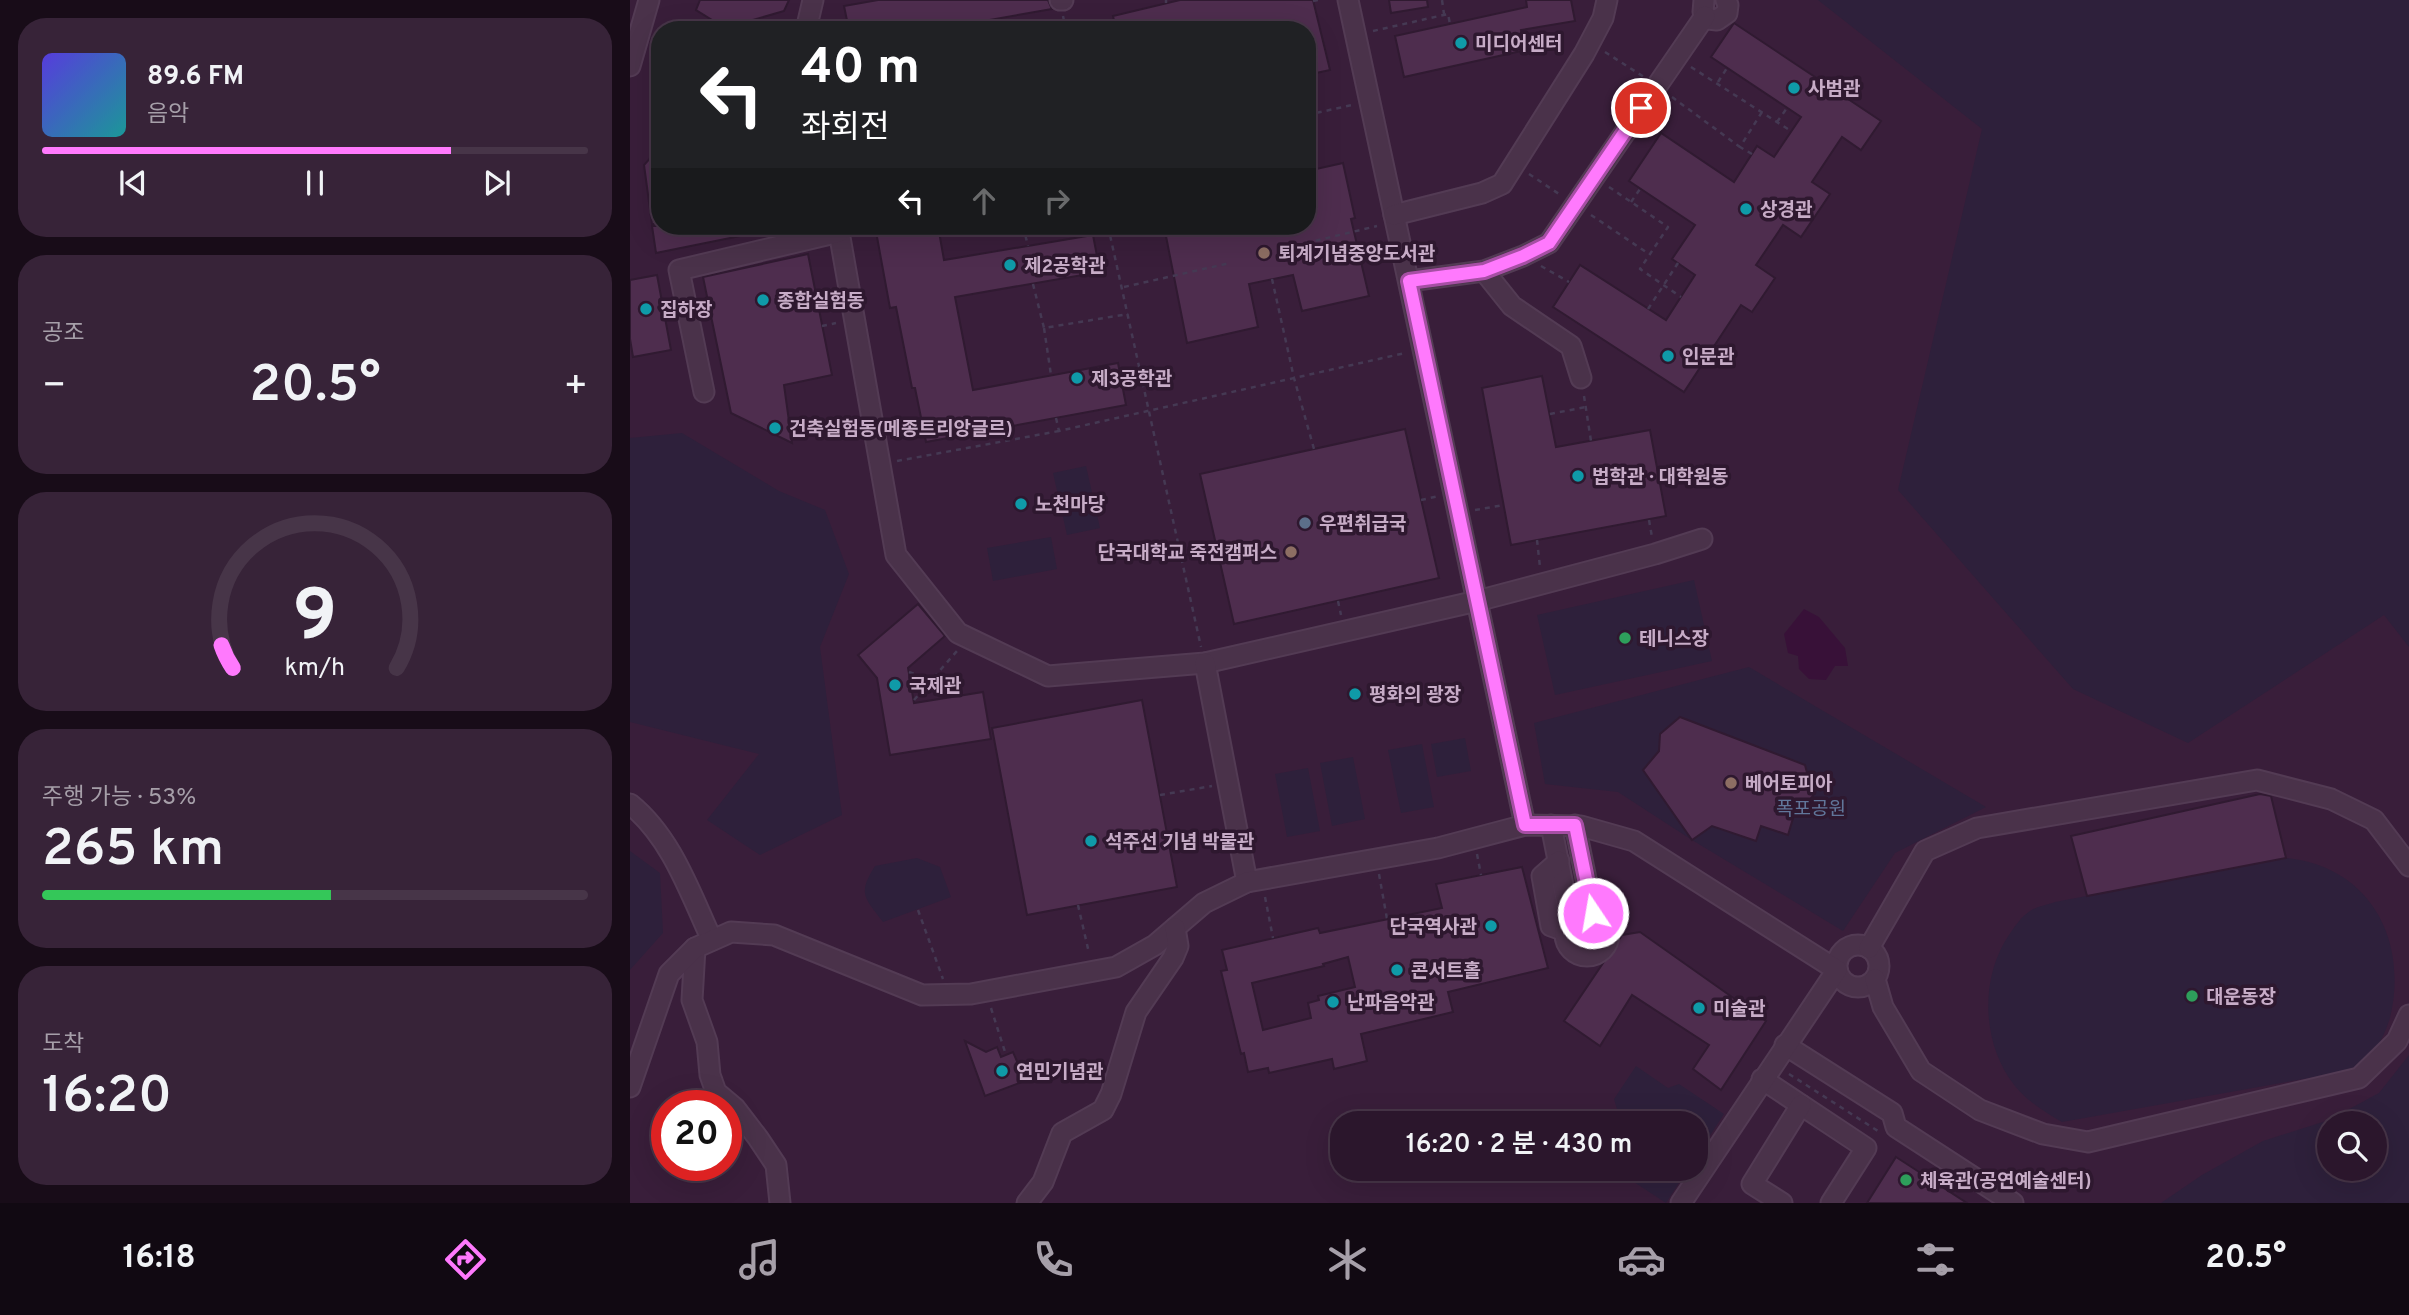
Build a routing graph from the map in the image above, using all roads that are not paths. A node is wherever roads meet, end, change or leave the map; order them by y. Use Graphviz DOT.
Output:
graph roads {
  1 [pos="649,0"];
  2 [pos="813,0"];
  3 [pos="1348,0"];
  4 [pos="1607,0"];
  5 [pos="1726,0"];
  6 [pos="1705,8"];
  7 [pos="808,21"];
  8 [pos="630,65"];
  9 [pos="1394,218"];
  10 [pos="816,235"];
  11 [pos="840,235"];
  12 [pos="1484,271"];
  13 [pos="1409,281"];
  14 [pos="1581,378"];
  15 [pos="704,392"];
  16 [pos="1702,538"];
  17 [pos="1477,601"];
  18 [pos="1205,663"];
  19 [pos="630,804"];
  20 [pos="1525,825"];
  21 [pos="1551,825"];
  22 [pos="1575,825"];
  23 [pos="2409,866"];
  24 [pos="1254,880"];
  25 [pos="1593,913"];
  26 [pos="1568,925"];
  27 [pos="1175,928"];
  28 [pos="704,944"];
  29 [pos="1869,948"];
  30 [pos="1837,970"];
  31 [pos="1875,979"];
  32 [pos="2409,1014"];
  33 [pos="1785,1045"];
  34 [pos="1762,1079"];
  35 [pos="630,1087"];
  36 [pos="1801,1105"];
  37 [pos="1690,1200"];
  38 [pos="780,1203"];
  39 [pos="1027,1203"];
  40 [pos="1782,1203"];
  41 [pos="1831,1203"];
  42 [pos="2013,1203"];
  1 -- 8 [label="street"];
  2 -- 7 [label="street"];
  3 -- 9 [label="street"];
  4 -- 9 [label="street"];
  5 -- 6 [label="street"];
  6 -- 12 [label="street"];
  9 -- 13 [label="street"];
  10 -- 15 [label="street"];
  11 -- 18 [label="street"];
  12 -- 13 [label="street"];
  12 -- 14 [label="street"];
  13 -- 17 [label="street"];
  16 -- 17 [label="street"];
  17 -- 18 [label="street"];
  17 -- 20 [label="street"];
  18 -- 24 [label="street"];
  19 -- 28 [label="street"];
  20 -- 21 [label="street"];
  20 -- 24 [label="street"];
  21 -- 22 [label="street"];
  21 -- 26 [label="street"];
  22 -- 25 [label="street"];
  22 -- 30 [label="street"];
  23 -- 29 [label="street"];
  24 -- 27 [label="street"];
  25 -- 26 [label="street"];
  25 -- 26 [label="street"];
  27 -- 28 [label="street"];
  27 -- 39 [label="street"];
  28 -- 35 [label="street"];
  28 -- 38 [label="street"];
  29 -- 30 [label="street"];
  29 -- 31 [label="street"];
  30 -- 31 [label="street"];
  30 -- 33 [label="street"];
  31 -- 32 [label="street"];
  33 -- 34 [label="street"];
  33 -- 42 [label="street"];
  34 -- 36 [label="street"];
  34 -- 37 [label="street"];
  36 -- 40 [label="street"];
  36 -- 41 [label="street"];
}
